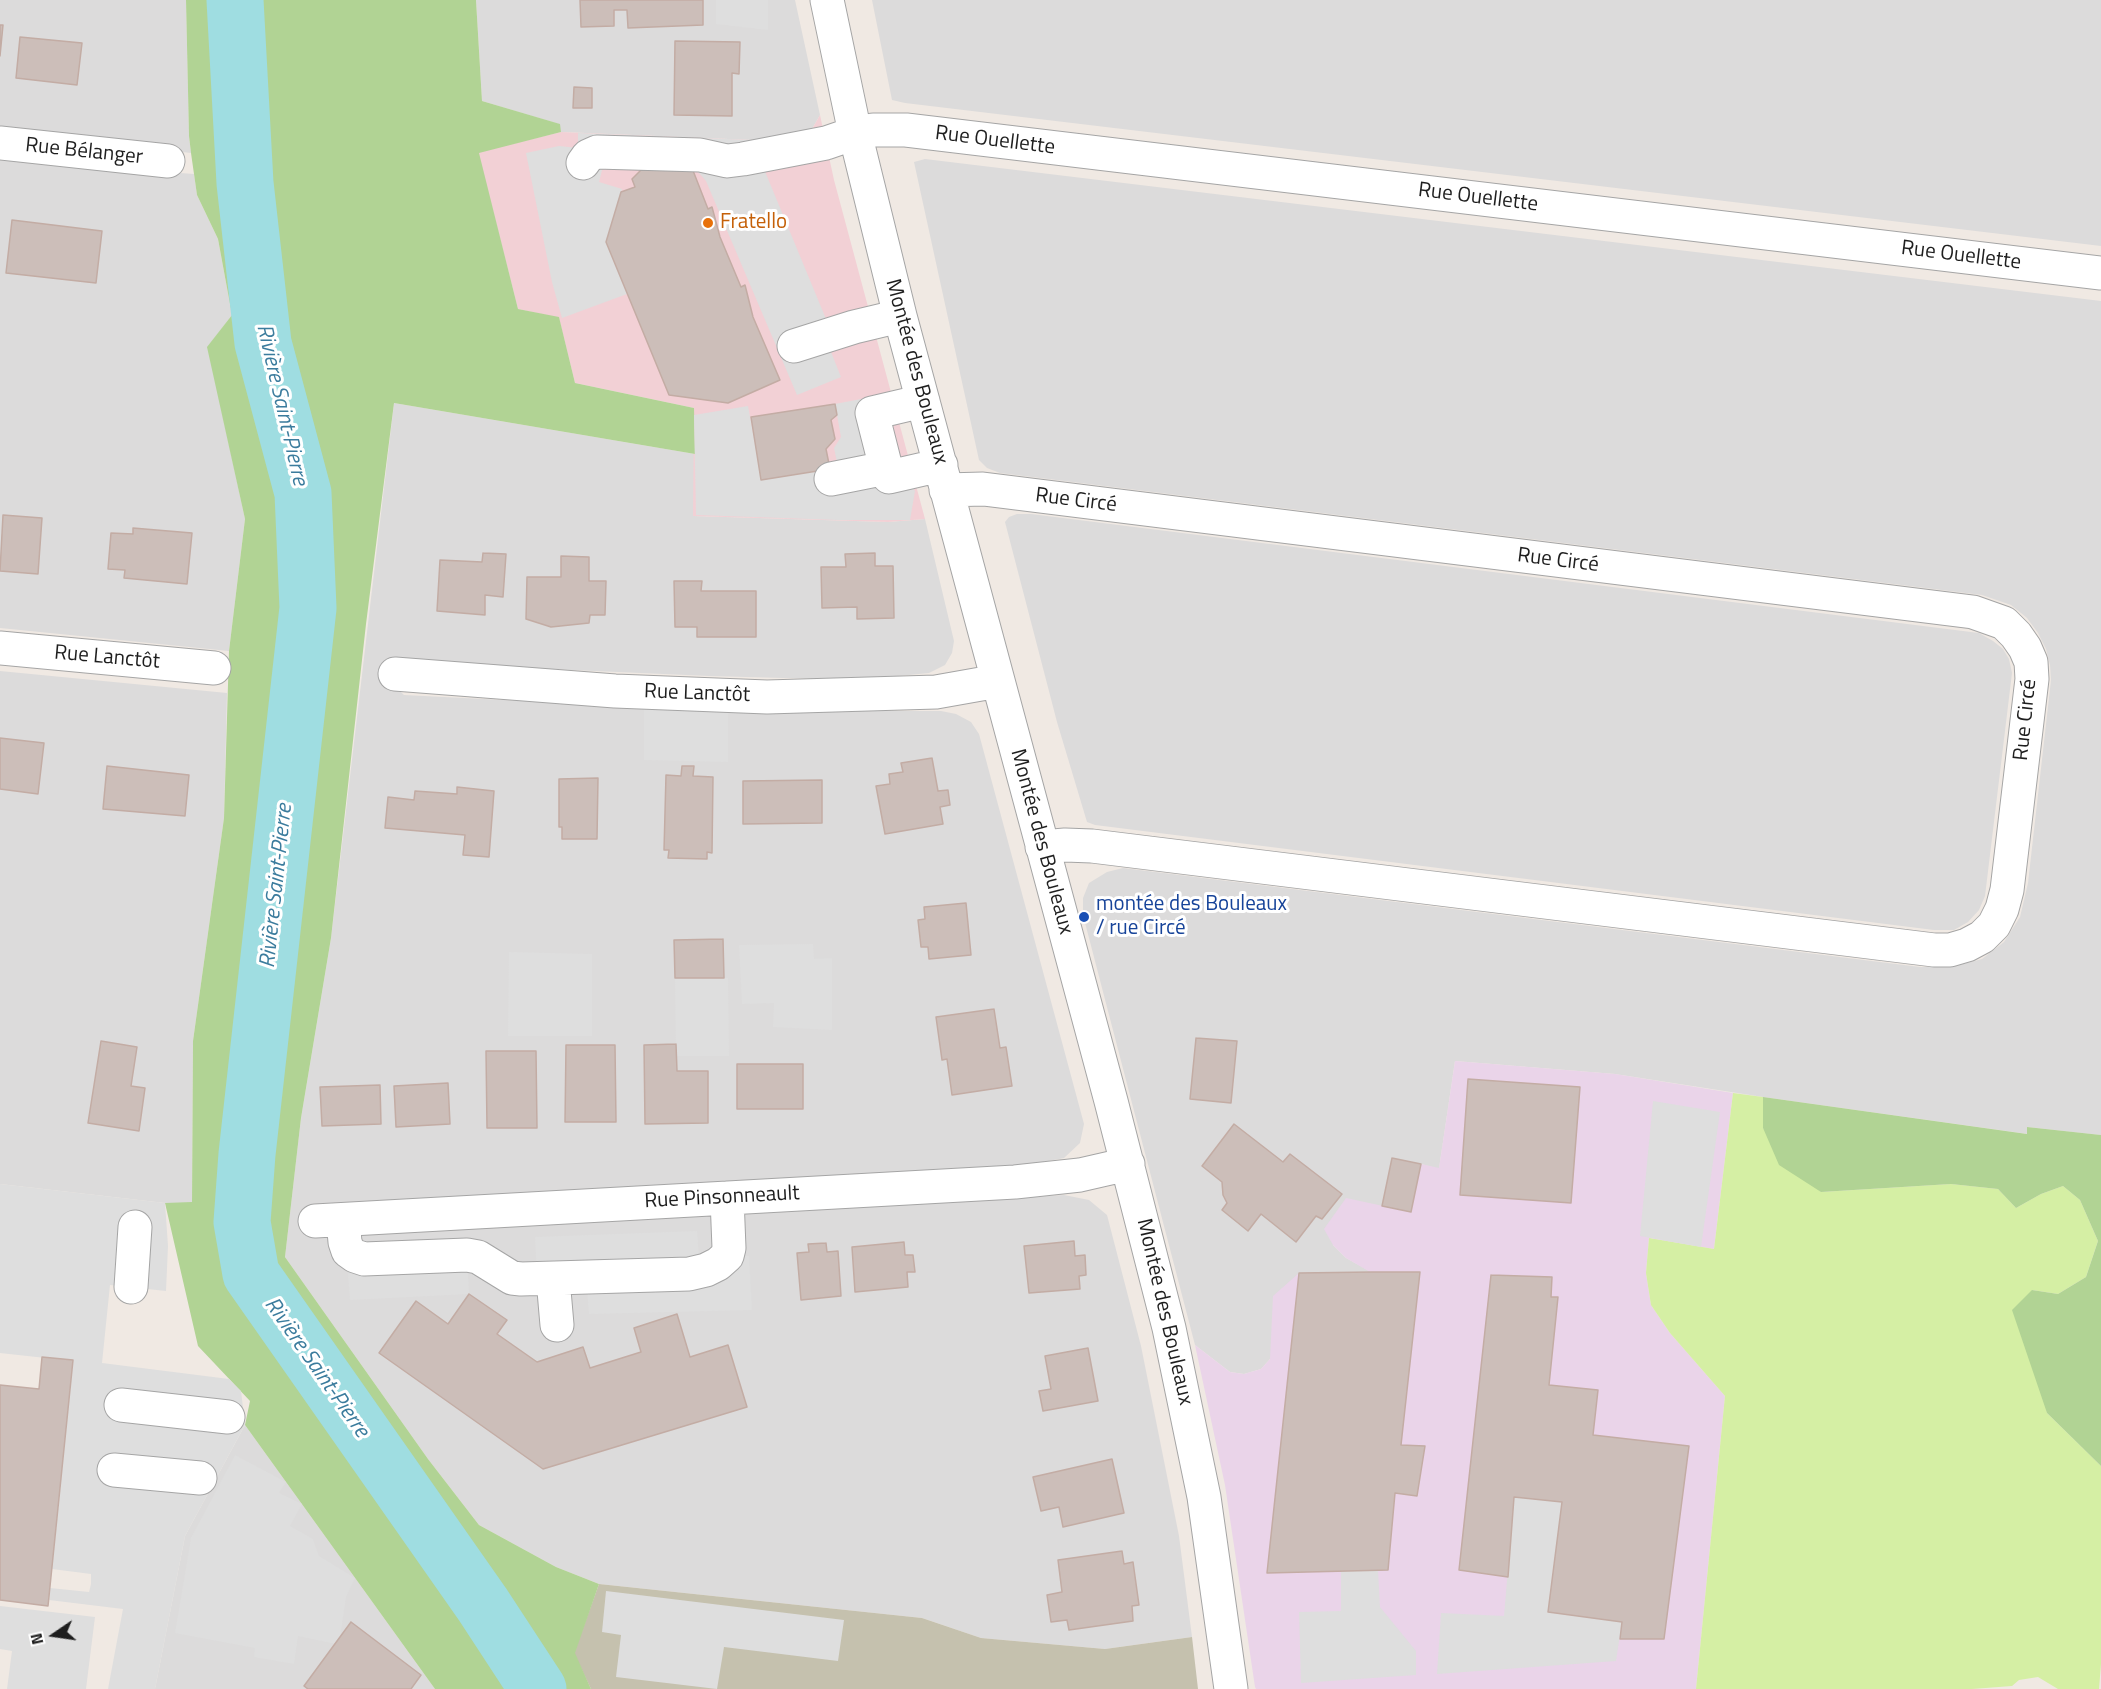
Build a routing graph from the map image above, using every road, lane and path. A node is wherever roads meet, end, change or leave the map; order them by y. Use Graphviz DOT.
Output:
graph roads {
  1 [pos="827,0"];
  2 [pos="855,133"];
  3 [pos="0,143"];
  4 [pos="168,161"];
  5 [pos="583,163"];
  6 [pos="2101,273"];
  7 [pos="900,316"];
  8 [pos="794,346"];
  9 [pos="923,401"];
  10 [pos="886,468"];
  11 [pos="944,477"];
  12 [pos="831,479"];
  13 [pos="0,648"];
  14 [pos="214,668"];
  15 [pos="395,674"];
  16 [pos="998,681"];
  17 [pos="1042,847"];
  18 [pos="1128,1164"];
  19 [pos="727,1198"];
  20 [pos="135,1227"];
  21 [pos="554,1279"];
  22 [pos="131,1287"];
  23 [pos="557,1325"];
  24 [pos="121,1406"];
  25 [pos="228,1417"];
  26 [pos="114,1470"];
  27 [pos="200,1478"];
  28 [pos="1231,1689"];
  1 -- 2 [label="street, Montée des Bouleaux"];
  2 -- 5 [label="street, Rue Ouellette"];
  2 -- 6 [label="street, Rue Ouellette"];
  2 -- 7 [label="street, Montée des Bouleaux"];
  3 -- 4 [label="street, Rue Bélanger"];
  7 -- 8 [label="street"];
  7 -- 9 [label="street, Montée des Bouleaux"];
  9 -- 10 [label="street"];
  9 -- 11 [label="street, Montée des Bouleaux"];
  10 -- 11 [label="street, Rue Circé"];
  10 -- 12 [label="street"];
  11 -- 16 [label="street, Montée des Bouleaux"];
  11 -- 17 [label="street, Rue Circé"];
  13 -- 14 [label="street, Rue Lanctôt"];
  15 -- 16 [label="street, Rue Lanctôt"];
  16 -- 17 [label="street, Montée des Bouleaux"];
  17 -- 18 [label="street, Montée des Bouleaux"];
  18 -- 19 [label="street, Rue Pinsonneault"];
  18 -- 28 [label="street, Montée des Bouleaux"];
  19 -- 21 [label="street"];
  19 -- 21 [label="street, Rue Pinsonneault"];
  20 -- 22 [label="street"];
  21 -- 23 [label="street"];
  24 -- 25 [label="street"];
  26 -- 27 [label="street"];
}
